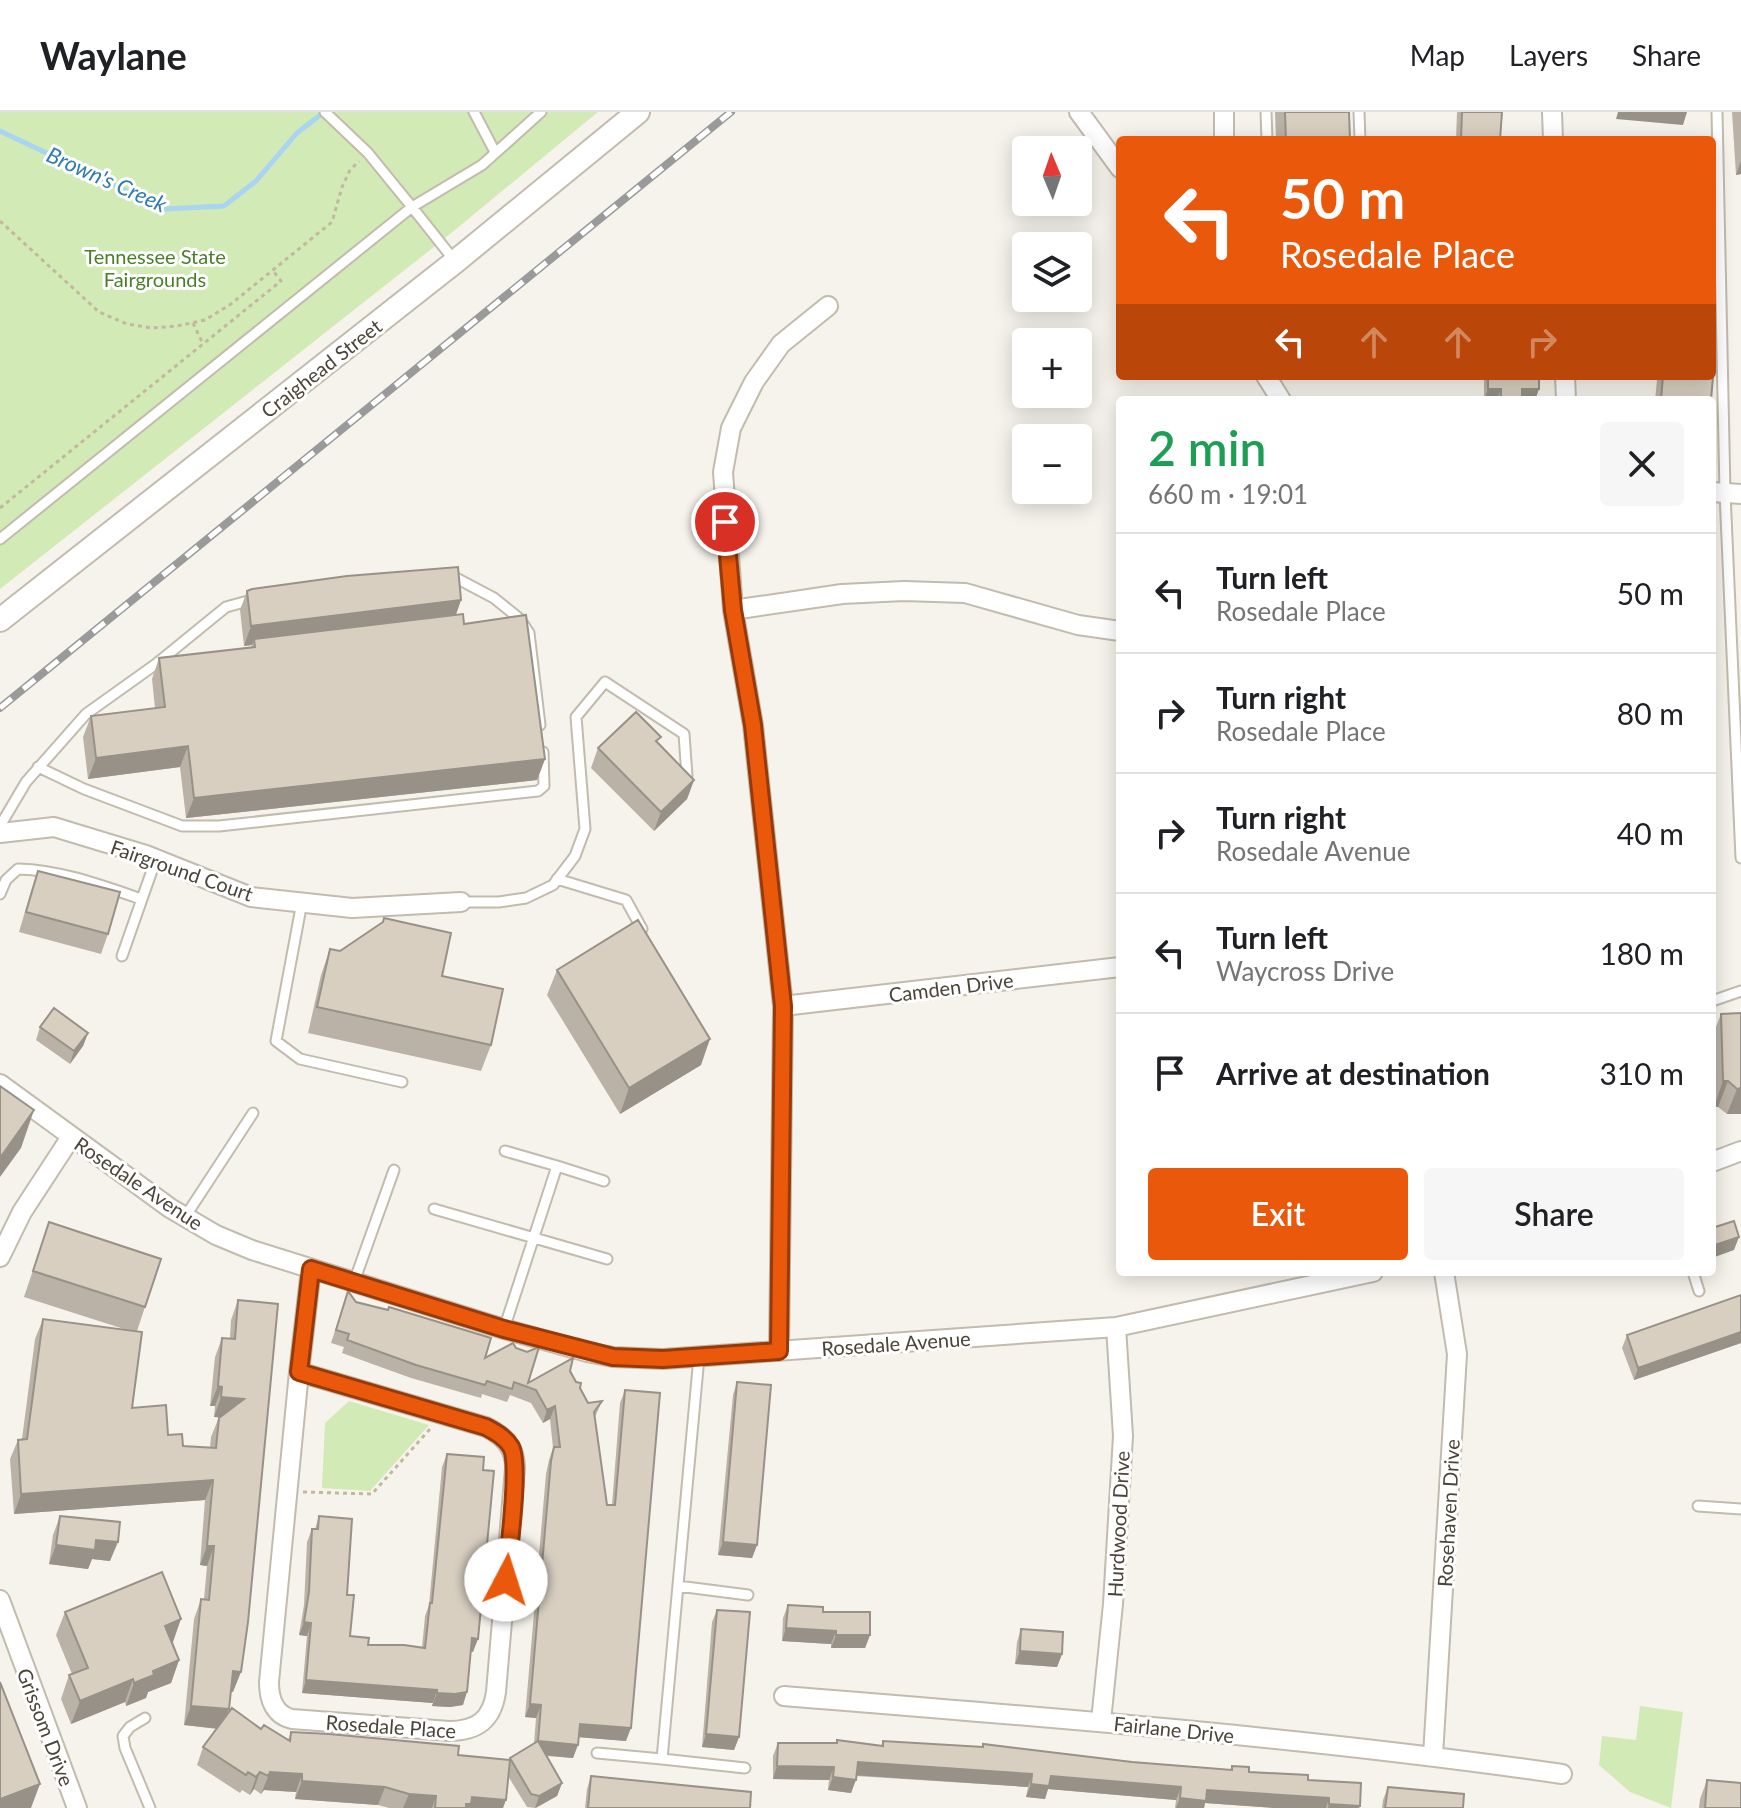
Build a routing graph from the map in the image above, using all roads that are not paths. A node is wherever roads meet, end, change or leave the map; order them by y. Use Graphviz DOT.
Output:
graph roads {
  1 [pos="325,112"];
  2 [pos="474,112"];
  3 [pos="541,112"];
  4 [pos="638,112"];
  5 [pos="1079,112"];
  6 [pos="1224,112"];
  7 [pos="1266,112"];
  8 [pos="1359,112"];
  9 [pos="1552,112"];
  10 [pos="1717,112"];
  11 [pos="1224,136"];
  12 [pos="1267,136"];
  13 [pos="1360,136"];
  14 [pos="1553,136"];
  15 [pos="495,152"];
  16 [pos="1116,163"];
  17 [pos="412,207"];
  18 [pos="456,261"];
  19 [pos="828,306"];
  20 [pos="1726,493"];
  21 [pos="0,539"];
  22 [pos="440,576"];
  23 [pos="268,597"];
  24 [pos="733,610"];
  25 [pos="520,619"];
  26 [pos="0,620"];
  27 [pos="504,621"];
  28 [pos="1116,630"];
  29 [pos="172,662"];
  30 [pos="156,664"];
  31 [pos="540,728"];
  32 [pos="542,744"];
  33 [pos="38,767"];
  34 [pos="687,776"];
  35 [pos="0,826"];
  36 [pos="0,833"];
  37 [pos="1741,858"];
  38 [pos="156,859"];
  39 [pos="557,879"];
  40 [pos="0,894"];
  41 [pos="141,899"];
  42 [pos="302,902"];
  43 [pos="461,902"];
  44 [pos="648,940"];
  45 [pos="122,956"];
  46 [pos="1116,967"];
  47 [pos="1741,991"];
  48 [pos="1716,1000"];
  49 [pos="783,1006"];
  50 [pos="402,1082"];
  51 [pos="0,1084"];
  52 [pos="253,1113"];
  53 [pos="71,1137"];
  54 [pos="505,1151"];
  55 [pos="1741,1151"];
  56 [pos="1716,1160"];
  57 [pos="557,1166"];
  58 [pos="394,1170"];
  59 [pos="604,1181"];
  60 [pos="434,1209"];
  61 [pos="185,1217"];
  62 [pos="533,1238"];
  63 [pos="0,1257"];
  64 [pos="607,1259"];
  65 [pos="311,1269"];
  66 [pos="1354,1276"];
  67 [pos="1445,1276"];
  68 [pos="1694,1276"];
  69 [pos="354,1282"];
  70 [pos="1699,1291"];
  71 [pos="1116,1327"];
  72 [pos="504,1329"];
  73 [pos="779,1351"];
  74 [pos="699,1357"];
  75 [pos="299,1372"];
  76 [pos="1698,1506"];
  77 [pos="1741,1509"];
  78 [pos="678,1586"];
  79 [pos="748,1595"];
  80 [pos="0,1600"];
  81 [pos="784,1696"];
  82 [pos="145,1718"];
  83 [pos="1101,1721"];
  84 [pos="597,1753"];
  85 [pos="1433,1756"];
  86 [pos="662,1759"];
  87 [pos="745,1768"];
  88 [pos="1562,1774"];
  89 [pos="77,1808"];
  90 [pos="150,1808"];
  1 -- 17 [label="lane"];
  2 -- 15 [label="lane"];
  3 -- 15 [label="lane"];
  4 -- 18 [label="street, Craighead Street"];
  5 -- 16 [label="street"];
  6 -- 11 [label="street"];
  7 -- 12 [label="lane"];
  8 -- 13 [label="lane"];
  9 -- 14 [label="street"];
  10 -- 20 [label="lane"];
  15 -- 17 [label="lane"];
  17 -- 18 [label="lane"];
  17 -- 21 [label="lane"];
  18 -- 26 [label="street, Craighead Street"];
  19 -- 24 [label="street"];
  20 -- 37 [label="lane"];
  22 -- 25 [label="lane"];
  23 -- 30 [label="lane"];
  24 -- 28 [label="street"];
  24 -- 49 [label="street"];
  25 -- 27 [label="lane"];
  25 -- 31 [label="lane"];
  29 -- 30 [label="lane"];
  30 -- 33 [label="lane"];
  32 -- 33 [label="lane"];
  33 -- 35 [label="lane"];
  34 -- 39 [label="lane"];
  36 -- 38 [label="street, Fairground Court"];
  38 -- 41 [label="lane"];
  38 -- 42 [label="street, Fairground Court"];
  39 -- 43 [label="lane"];
  39 -- 44 [label="lane"];
  40 -- 41 [label="lane"];
  41 -- 45 [label="lane"];
  42 -- 43 [label="street, Fairground Court"];
  42 -- 50 [label="lane"];
  46 -- 49 [label="street, Camden Drive"];
  47 -- 48 [label="lane"];
  49 -- 73 [label="street"];
  51 -- 53 [label="street, Rosedale Avenue"];
  52 -- 61 [label="lane"];
  53 -- 61 [label="street, Rosedale Avenue"];
  53 -- 63 [label="street"];
  54 -- 57 [label="lane"];
  55 -- 56 [label="street"];
  57 -- 59 [label="lane"];
  57 -- 62 [label="lane"];
  58 -- 69 [label="lane"];
  60 -- 62 [label="lane"];
  61 -- 65 [label="street, Rosedale Avenue"];
  62 -- 64 [label="lane"];
  62 -- 72 [label="lane"];
  65 -- 69 [label="street, Rosedale Avenue"];
  65 -- 75 [label="street, Rosedale Place"];
  66 -- 71 [label="street, Rosedale Avenue"];
  67 -- 85 [label="street, Rosehaven Drive"];
  68 -- 70 [label="lane"];
  69 -- 72 [label="street, Rosedale Avenue"];
  71 -- 73 [label="street, Rosedale Avenue"];
  71 -- 83 [label="street, Hurdwood Drive"];
  72 -- 74 [label="street, Rosedale Avenue"];
  73 -- 74 [label="street, Rosedale Avenue"];
  74 -- 78 [label="lane"];
  75 -- 75 [label="street, Rosedale Place"];
  76 -- 77 [label="lane"];
  78 -- 79 [label="lane"];
  78 -- 86 [label="lane"];
  80 -- 89 [label="street, Grissom Drive"];
  81 -- 83 [label="street, Fairlane Drive"];
  82 -- 90 [label="lane"];
  83 -- 85 [label="street, Fairlane Drive"];
  84 -- 86 [label="lane"];
  85 -- 88 [label="street, Fairlane Drive"];
  86 -- 87 [label="lane"];
}
